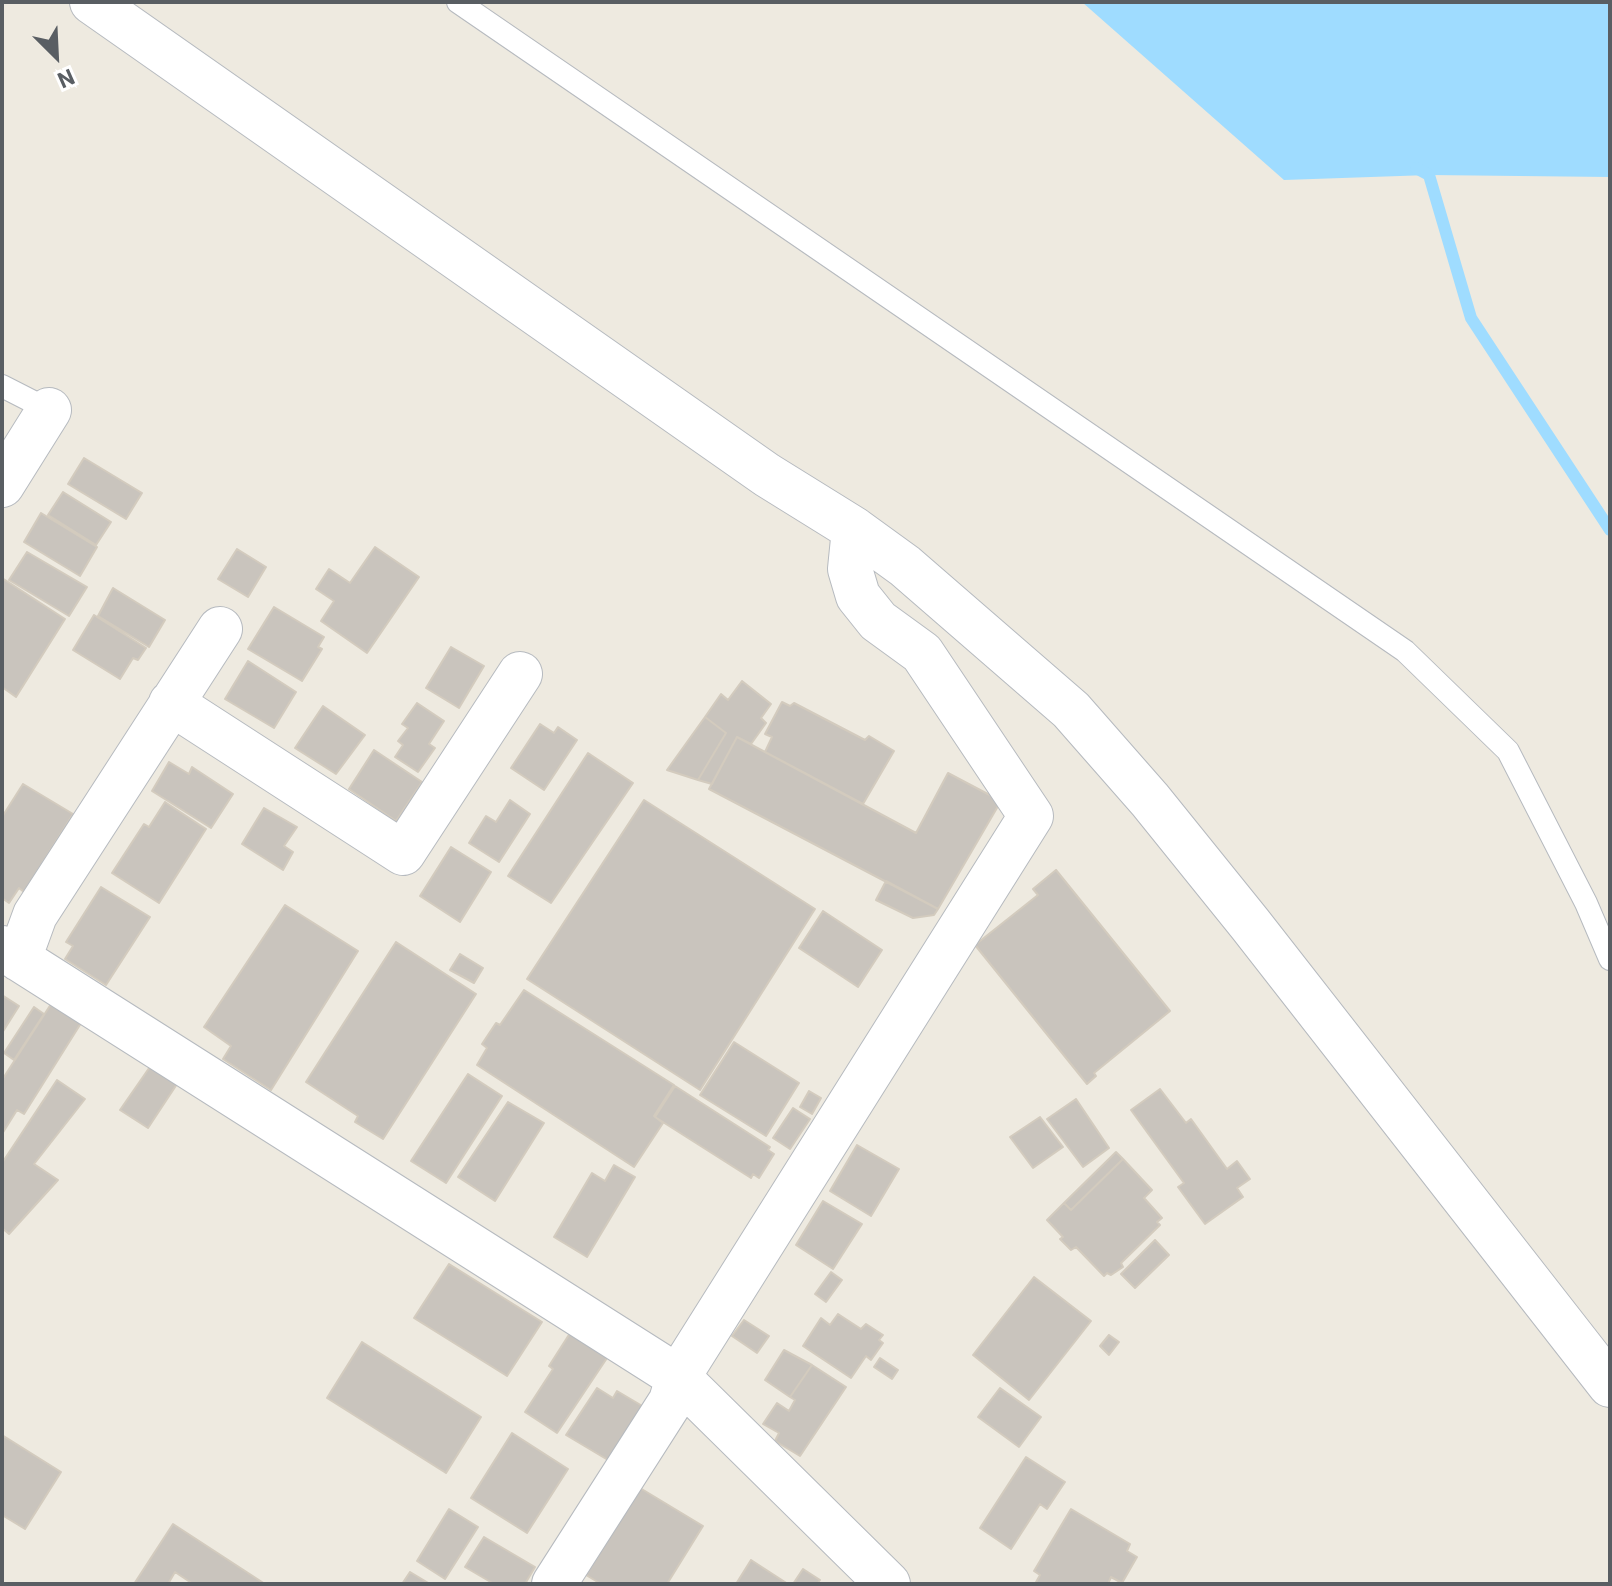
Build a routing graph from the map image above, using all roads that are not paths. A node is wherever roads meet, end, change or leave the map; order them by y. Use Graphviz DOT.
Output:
graph roads {
  1 [pos="92,2"];
  2 [pos="458,2"];
  3 [pos="2,386"];
  4 [pos="49,410"];
  5 [pos="2,485"];
  6 [pos="854,529"];
  7 [pos="220,629"];
  8 [pos="520,674"];
  9 [pos="171,703"];
  10 [pos="10,953"];
  11 [pos="1610,959"];
  12 [pos="678,1377"];
  13 [pos="1610,1385"];
  14 [pos="554,1584"];
  15 [pos="888,1584"];
  1 -- 6 [label="street"];
  2 -- 11 [label="lane"];
  3 -- 4 [label="lane"];
  4 -- 5 [label="street"];
  6 -- 12 [label="street"];
  6 -- 13 [label="street"];
  7 -- 9 [label="street"];
  8 -- 9 [label="street"];
  9 -- 10 [label="street"];
  10 -- 12 [label="street"];
  12 -- 14 [label="street"];
  12 -- 15 [label="street"];
}
